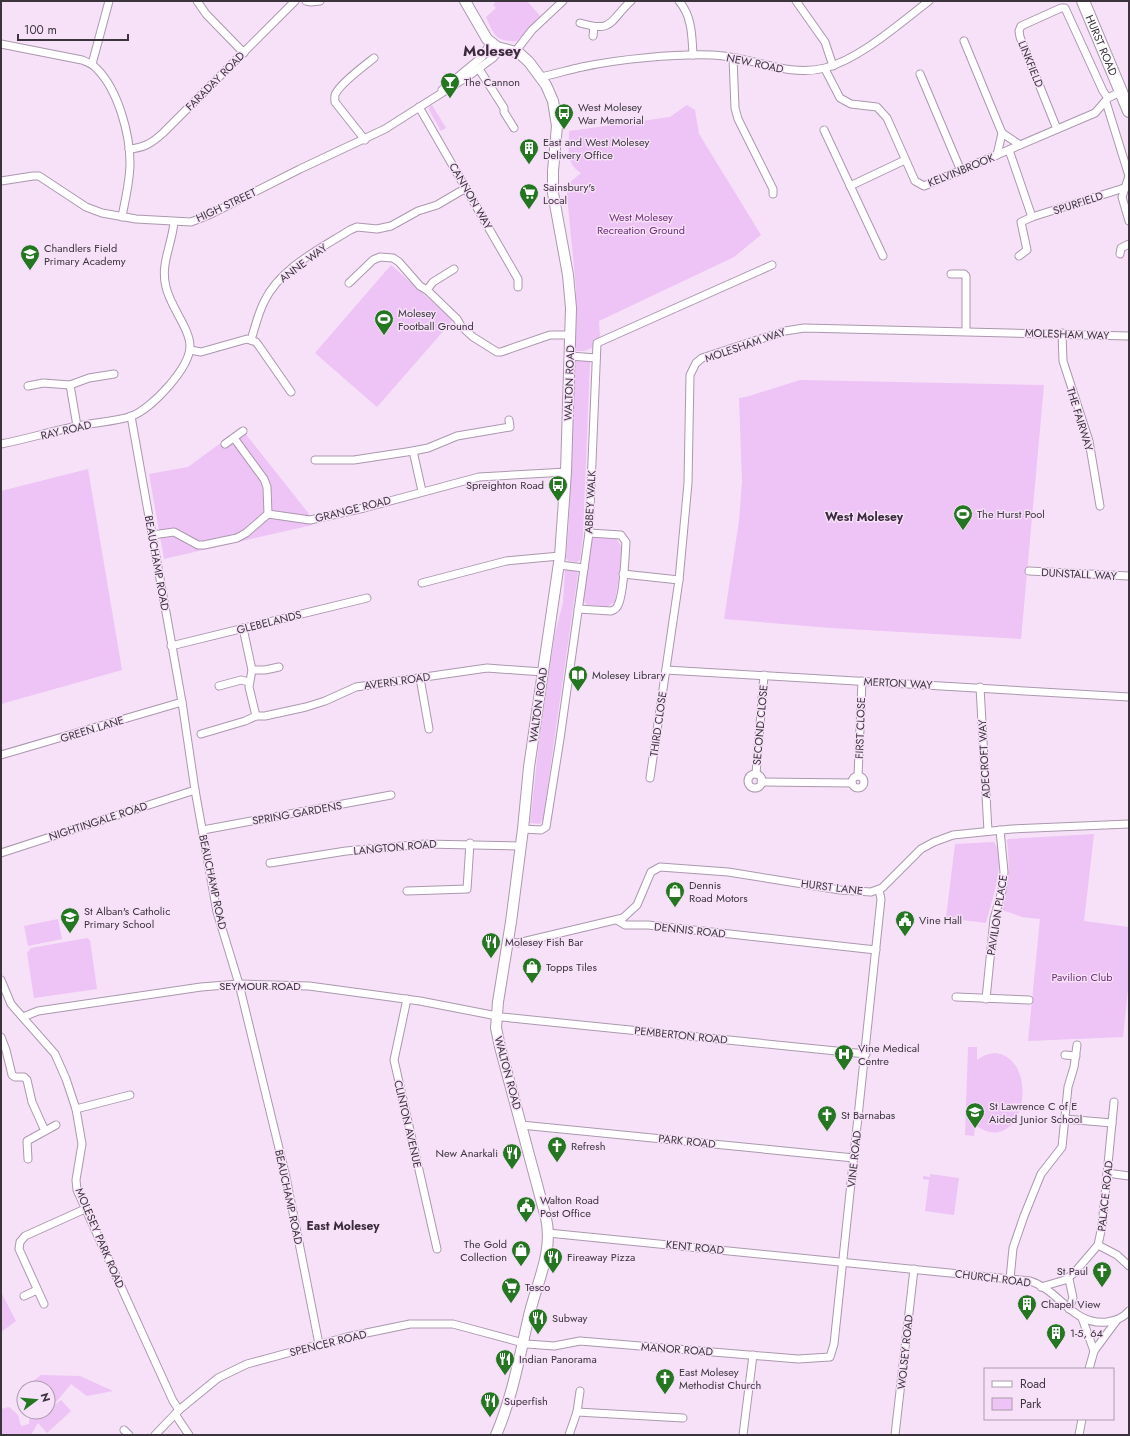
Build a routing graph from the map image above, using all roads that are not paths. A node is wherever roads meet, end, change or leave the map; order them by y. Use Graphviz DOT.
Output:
graph roads {
  1 [pos="109,1"];
  2 [pos="197,1"];
  3 [pos="295,1"];
  4 [pos="306,1"];
  5 [pos="320,1"];
  6 [pos="465,1"];
  7 [pos="563,1"];
  8 [pos="631,1"];
  9 [pos="679,1"];
  10 [pos="796,1"];
  11 [pos="929,1"];
  12 [pos="1083,1"];
  13 [pos="580,23"];
  14 [pos="594,27"];
  15 [pos="593,36"];
  16 [pos="964,41"];
  17 [pos="491,42"];
  18 [pos="1,44"];
  19 [pos="501,48"];
  20 [pos="515,52"];
  21 [pos="244,54"];
  22 [pos="693,55"];
  23 [pos="374,58"];
  24 [pos="733,58"];
  25 [pos="92,64"];
  26 [pos="833,66"];
  27 [pos="825,68"];
  28 [pos="479,69"];
  29 [pos="920,74"];
  30 [pos="543,81"];
  31 [pos="1122,91"];
  32 [pos="438,94"];
  33 [pos="1107,100"];
  34 [pos="419,107"];
  35 [pos="1129,111"];
  36 [pos="514,128"];
  37 [pos="1057,129"];
  38 [pos="824,130"];
  39 [pos="1002,133"];
  40 [pos="365,140"];
  41 [pos="1020,145"];
  42 [pos="129,149"];
  43 [pos="1009,150"];
  44 [pos="997,155"];
  45 [pos="905,160"];
  46 [pos="961,170"];
  47 [pos="1,181"];
  48 [pos="850,186"];
  49 [pos="466,188"];
  50 [pos="1124,188"];
  51 [pos="773,194"];
  52 [pos="122,217"];
  53 [pos="1032,218"];
  54 [pos="1129,221"];
  55 [pos="174,222"];
  56 [pos="1129,244"];
  57 [pos="1120,254"];
  58 [pos="883,256"];
  59 [pos="1019,256"];
  60 [pos="772,265"];
  61 [pos="454,269"];
  62 [pos="951,274"];
  63 [pos="349,284"];
  64 [pos="518,287"];
  65 [pos="427,290"];
  66 [pos="966,331"];
  67 [pos="1062,333"];
  68 [pos="570,335"];
  69 [pos="1129,336"];
  70 [pos="252,340"];
  71 [pos="190,350"];
  72 [pos="570,356"];
  73 [pos="596,358"];
  74 [pos="114,374"];
  75 [pos="70,385"];
  76 [pos="28,386"];
  77 [pos="290,392"];
  78 [pos="132,416"];
  79 [pos="509,420"];
  80 [pos="77,426"];
  81 [pos="243,431"];
  82 [pos="234,438"];
  83 [pos="1,444"];
  84 [pos="225,444"];
  85 [pos="413,451"];
  86 [pos="315,460"];
  87 [pos="566,472"];
  88 [pos="422,491"];
  89 [pos="1100,506"];
  90 [pos="268,514"];
  91 [pos="588,533"];
  92 [pos="152,535"];
  93 [pos="560,561"];
  94 [pos="584,568"];
  95 [pos="1029,571"];
  96 [pos="623,574"];
  97 [pos="1129,576"];
  98 [pos="680,580"];
  99 [pos="422,583"];
  100 [pos="367,598"];
  101 [pos="578,609"];
  102 [pos="243,628"];
  103 [pos="172,646"];
  104 [pos="279,667"];
  105 [pos="252,670"];
  106 [pos="666,670"];
  107 [pos="542,672"];
  108 [pos="764,675"];
  109 [pos="420,678"];
  110 [pos="862,681"];
  111 [pos="249,682"];
  112 [pos="219,686"];
  113 [pos="980,687"];
  114 [pos="1129,697"];
  115 [pos="182,702"];
  116 [pos="256,716"];
  117 [pos="429,729"];
  118 [pos="201,734"];
  119 [pos="1,755"];
  120 [pos="756,774"];
  121 [pos="858,776"];
  122 [pos="650,778"];
  123 [pos="761,782"];
  124 [pos="852,783"];
  125 [pos="195,790"];
  126 [pos="391,795"];
  127 [pos="1129,824"];
  128 [pos="524,829"];
  129 [pos="202,830"];
  130 [pos="1000,830"];
  131 [pos="988,831"];
  132 [pos="470,843"];
  133 [pos="521,846"];
  134 [pos="1,853"];
  135 [pos="270,863"];
  136 [pos="880,890"];
  137 [pos="407,891"];
  138 [pos="617,920"];
  139 [pos="507,942"];
  140 [pos="876,950"];
  141 [pos="1,980"];
  142 [pos="238,984"];
  143 [pos="956,997"];
  144 [pos="407,999"];
  145 [pos="986,999"];
  146 [pos="1029,1000"];
  147 [pos="496,1016"];
  148 [pos="23,1017"];
  149 [pos="1,1037"];
  150 [pos="1077,1045"];
  151 [pos="866,1054"];
  152 [pos="1065,1055"];
  153 [pos="1076,1056"];
  154 [pos="130,1095"];
  155 [pos="1114,1102"];
  156 [pos="76,1109"];
  157 [pos="1065,1119"];
  158 [pos="1112,1123"];
  159 [pos="56,1125"];
  160 [pos="521,1125"];
  161 [pos="45,1131"];
  162 [pos="854,1158"];
  163 [pos="28,1159"];
  164 [pos="1107,1173"];
  165 [pos="1129,1176"];
  166 [pos="85,1209"];
  167 [pos="548,1233"];
  168 [pos="1098,1245"];
  169 [pos="437,1249"];
  170 [pos="842,1262"];
  171 [pos="1129,1266"];
  172 [pos="914,1269"];
  173 [pos="1010,1278"];
  174 [pos="1069,1278"];
  175 [pos="1042,1287"];
  176 [pos="38,1290"];
  177 [pos="24,1296"];
  178 [pos="44,1304"];
  179 [pos="1069,1309"];
  180 [pos="1129,1311"];
  181 [pos="1082,1318"];
  182 [pos="1117,1320"];
  183 [pos="319,1344"];
  184 [pos="523,1344"];
  185 [pos="1094,1351"];
  186 [pos="753,1355"];
  187 [pos="830,1357"];
  188 [pos="1089,1368"];
  189 [pos="580,1391"];
  190 [pos="177,1412"];
  191 [pos="577,1412"];
  192 [pos="683,1418"];
  193 [pos="1082,1420"];
  194 [pos="155,1435"];
  195 [pos="189,1435"];
  196 [pos="496,1435"];
  197 [pos="569,1435"];
  198 [pos="743,1435"];
  199 [pos="895,1435"];
  200 [pos="1079,1435"];
  1 -- 25 [label="street"];
  2 -- 21 [label="street"];
  3 -- 21 [label="street, FARADAY ROAD"];
  4 -- 5 [label="street"];
  6 -- 17 [label="main road, WALTON ROAD"];
  7 -- 20 [label="street"];
  8 -- 14 [label="street"];
  9 -- 22 [label="street"];
  10 -- 26 [label="street"];
  11 -- 26 [label="street, NEW ROAD"];
  12 -- 31 [label="main road, HURST ROAD"];
  13 -- 14 [label="street"];
  14 -- 15 [label="street"];
  16 -- 39 [label="street"];
  17 -- 19 [label="main road, WALTON ROAD"];
  17 -- 32 [label="street, HIGH STREET"];
  18 -- 25 [label="street"];
  19 -- 20 [label="main road, WALTON ROAD"];
  19 -- 28 [label="street, HIGH STREET"];
  20 -- 30 [label="main road, WALTON ROAD"];
  21 -- 42 [label="street, FARADAY ROAD"];
  22 -- 24 [label="street, NEW ROAD"];
  22 -- 30 [label="street, NEW ROAD"];
  23 -- 40 [label="street"];
  24 -- 27 [label="street, NEW ROAD"];
  24 -- 51 [label="street"];
  25 -- 42 [label="street"];
  26 -- 27 [label="street, NEW ROAD"];
  27 -- 45 [label="street, KELVINBROOK"];
  28 -- 32 [label="street, HIGH STREET"];
  28 -- 36 [label="street"];
  29 -- 46 [label="street"];
  30 -- 68 [label="main road, WALTON ROAD"];
  31 -- 33 [label="street, KELVINBROOK"];
  31 -- 35 [label="main road, HURST ROAD"];
  32 -- 34 [label="street, HIGH STREET"];
  33 -- 37 [label="street, KELVINBROOK"];
  33 -- 37 [label="street, LINKFIELD"];
  33 -- 50 [label="street"];
  34 -- 40 [label="street, HIGH STREET"];
  34 -- 49 [label="street, CANNON WAY"];
  37 -- 41 [label="street, KELVINBROOK"];
  38 -- 48 [label="street"];
  39 -- 41 [label="street"];
  39 -- 44 [label="street"];
  40 -- 55 [label="street, HIGH STREET"];
  41 -- 43 [label="street, KELVINBROOK"];
  42 -- 52 [label="street"];
  43 -- 44 [label="street, KELVINBROOK"];
  43 -- 53 [label="street"];
  44 -- 46 [label="street, KELVINBROOK"];
  45 -- 46 [label="street, KELVINBROOK"];
  45 -- 48 [label="street"];
  47 -- 52 [label="street, HIGH STREET"];
  48 -- 58 [label="street"];
  49 -- 64 [label="street, CANNON WAY"];
  49 -- 70 [label="street, ANNE WAY"];
  50 -- 53 [label="street, SPURFIELD"];
  50 -- 54 [label="street"];
  52 -- 55 [label="street, HIGH STREET"];
  53 -- 59 [label="street"];
  55 -- 71 [label="street"];
  56 -- 57 [label="street"];
  60 -- 73 [label="street, ABBEY WALK"];
  61 -- 65 [label="street"];
  62 -- 66 [label="street"];
  63 -- 65 [label="street"];
  65 -- 68 [label="street"];
  66 -- 67 [label="street, MOLESHAM WAY"];
  66 -- 98 [label="street, MOLESHAM WAY"];
  67 -- 69 [label="street, MOLESHAM WAY"];
  67 -- 89 [label="street, THE FAIRWAY"];
  68 -- 72 [label="main road, WALTON ROAD"];
  70 -- 71 [label="street"];
  70 -- 77 [label="street"];
  71 -- 78 [label="street"];
  72 -- 73 [label="street"];
  72 -- 87 [label="main road, WALTON ROAD"];
  73 -- 91 [label="street, ABBEY WALK"];
  74 -- 75 [label="street"];
  75 -- 76 [label="street"];
  75 -- 80 [label="street"];
  78 -- 80 [label="street, RAY ROAD"];
  78 -- 92 [label="street, BEAUCHAMP ROAD"];
  79 -- 85 [label="street"];
  80 -- 83 [label="street, RAY ROAD"];
  81 -- 82 [label="street"];
  82 -- 84 [label="street"];
  82 -- 90 [label="street"];
  85 -- 86 [label="street"];
  85 -- 88 [label="street"];
  87 -- 88 [label="street, GRANGE ROAD"];
  87 -- 93 [label="main road, WALTON ROAD"];
  88 -- 90 [label="street, GRANGE ROAD"];
  90 -- 92 [label="street"];
  91 -- 94 [label="street, ABBEY WALK"];
  91 -- 96 [label="street"];
  92 -- 103 [label="street, BEAUCHAMP ROAD"];
  93 -- 94 [label="street"];
  93 -- 99 [label="street"];
  93 -- 107 [label="main road, WALTON ROAD"];
  94 -- 101 [label="street, ABBEY WALK"];
  95 -- 97 [label="street, DUNSTALL WAY"];
  96 -- 98 [label="street"];
  96 -- 101 [label="street"];
  98 -- 106 [label="street, MOLESHAM WAY"];
  100 -- 102 [label="street, GLEBELANDS"];
  101 -- 128 [label="street, ABBEY WALK"];
  102 -- 103 [label="street, GLEBELANDS"];
  102 -- 105 [label="street"];
  103 -- 115 [label="street, BEAUCHAMP ROAD"];
  104 -- 105 [label="street"];
  105 -- 111 [label="street"];
  106 -- 108 [label="street, MERTON WAY"];
  106 -- 122 [label="street, THIRD CLOSE"];
  107 -- 109 [label="street, AVERN ROAD"];
  107 -- 128 [label="main road, WALTON ROAD"];
  108 -- 110 [label="street, MERTON WAY"];
  108 -- 120 [label="street, SECOND CLOSE"];
  109 -- 116 [label="street, AVERN ROAD"];
  109 -- 117 [label="street"];
  110 -- 113 [label="street, MERTON WAY"];
  110 -- 121 [label="street, FIRST CLOSE"];
  111 -- 112 [label="street"];
  111 -- 116 [label="street"];
  113 -- 114 [label="street, MERTON WAY"];
  113 -- 131 [label="street, ADECROFT WAY"];
  115 -- 119 [label="street, GREEN LANE"];
  115 -- 125 [label="street, BEAUCHAMP ROAD"];
  116 -- 118 [label="street, AVERN ROAD"];
  120 -- 123 [label="street"];
  120 -- 123 [label="street"];
  121 -- 124 [label="street"];
  121 -- 124 [label="street"];
  123 -- 124 [label="street"];
  125 -- 129 [label="street, BEAUCHAMP ROAD"];
  125 -- 134 [label="street, NIGHTINGALE ROAD"];
  126 -- 129 [label="street, SPRING GARDENS"];
  127 -- 130 [label="street, HURST LANE"];
  128 -- 133 [label="main road, WALTON ROAD"];
  129 -- 142 [label="street, BEAUCHAMP ROAD"];
  130 -- 131 [label="street, HURST LANE"];
  130 -- 145 [label="street, PAVILION PLACE"];
  131 -- 136 [label="street, HURST LANE"];
  132 -- 133 [label="street, LANGTON ROAD"];
  132 -- 135 [label="street, LANGTON ROAD"];
  132 -- 137 [label="street"];
  133 -- 139 [label="main road, WALTON ROAD"];
  136 -- 138 [label="street, HURST LANE"];
  136 -- 140 [label="street, VINE ROAD"];
  138 -- 139 [label="street, DENNIS ROAD"];
  138 -- 140 [label="street, DENNIS ROAD"];
  139 -- 147 [label="main road, WALTON ROAD"];
  140 -- 151 [label="street, VINE ROAD"];
  141 -- 148 [label="street, MOLESEY PARK ROAD"];
  142 -- 144 [label="street, SEYMOUR ROAD"];
  142 -- 148 [label="street, SEYMOUR ROAD"];
  142 -- 183 [label="street, BEAUCHAMP ROAD"];
  143 -- 145 [label="street"];
  144 -- 147 [label="street, SEYMOUR ROAD"];
  144 -- 169 [label="street, CLINTON AVENUE"];
  145 -- 146 [label="street"];
  147 -- 151 [label="street, PEMBERTON ROAD"];
  147 -- 160 [label="main road, WALTON ROAD"];
  148 -- 156 [label="street, MOLESEY PARK ROAD"];
  149 -- 161 [label="street"];
  150 -- 153 [label="street"];
  151 -- 162 [label="street, VINE ROAD"];
  152 -- 153 [label="street"];
  153 -- 157 [label="street"];
  154 -- 156 [label="street"];
  155 -- 158 [label="street, PALACE ROAD"];
  156 -- 166 [label="street, MOLESEY PARK ROAD"];
  157 -- 158 [label="street"];
  157 -- 173 [label="street"];
  158 -- 164 [label="street, PALACE ROAD"];
  159 -- 161 [label="street"];
  160 -- 162 [label="street, PARK ROAD"];
  160 -- 167 [label="main road, WALTON ROAD"];
  161 -- 163 [label="street"];
  162 -- 170 [label="street, VINE ROAD"];
  164 -- 165 [label="street"];
  164 -- 168 [label="street, PALACE ROAD"];
  166 -- 176 [label="street"];
  166 -- 190 [label="street, MOLESEY PARK ROAD"];
  167 -- 170 [label="street, KENT ROAD"];
  167 -- 184 [label="main road, WALTON ROAD"];
  168 -- 171 [label="street"];
  168 -- 174 [label="street, PALACE ROAD"];
  170 -- 172 [label="street, CHURCH ROAD"];
  170 -- 187 [label="street, VINE ROAD"];
  172 -- 173 [label="street, CHURCH ROAD"];
  172 -- 199 [label="street, WOLSEY ROAD"];
  173 -- 175 [label="street, CHURCH ROAD"];
  174 -- 175 [label="street"];
  174 -- 179 [label="street"];
  175 -- 179 [label="street, CHURCH ROAD"];
  176 -- 177 [label="street"];
  176 -- 178 [label="street"];
  179 -- 181 [label="street, CHURCH ROAD"];
  180 -- 182 [label="street"];
  181 -- 182 [label="street, CHURCH ROAD"];
  181 -- 185 [label="street"];
  182 -- 185 [label="street"];
  183 -- 184 [label="street, SPENCER ROAD"];
  183 -- 190 [label="street, SPENCER ROAD"];
  184 -- 186 [label="street, MANOR ROAD"];
  184 -- 196 [label="main road, WALTON ROAD"];
  185 -- 188 [label="street"];
  186 -- 187 [label="street, MANOR ROAD"];
  186 -- 198 [label="street"];
  189 -- 191 [label="street"];
  190 -- 194 [label="street, SPENCER ROAD"];
  190 -- 195 [label="street, MOLESEY PARK ROAD"];
  191 -- 192 [label="street"];
  191 -- 197 [label="street"];
  193 -- 200 [label="street"];
}
